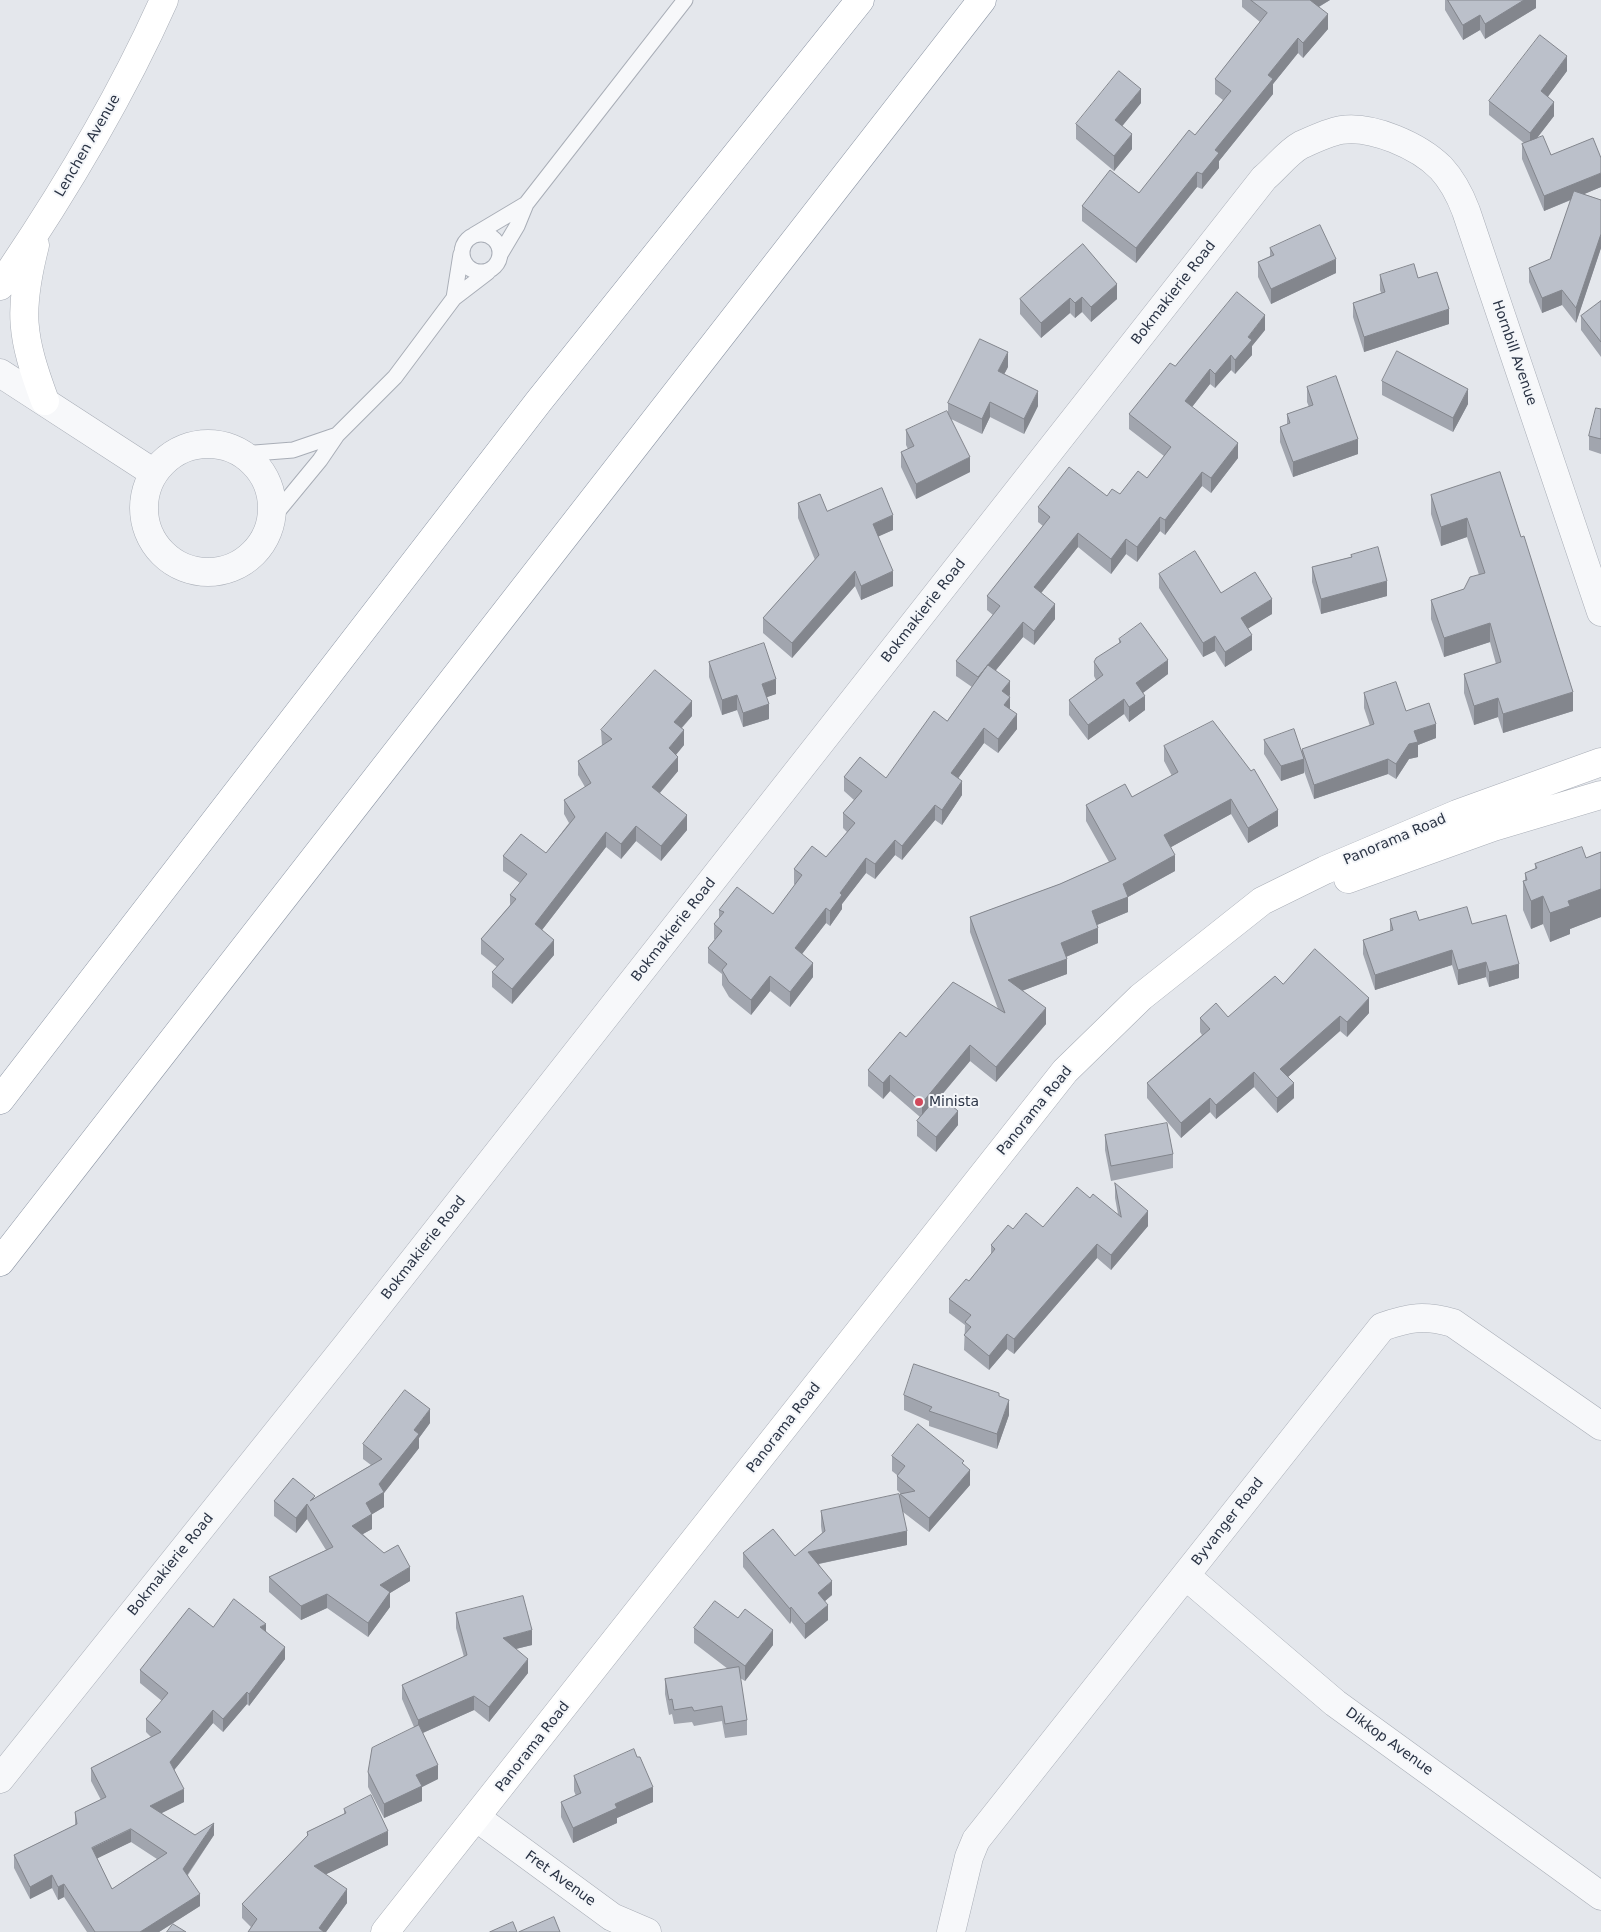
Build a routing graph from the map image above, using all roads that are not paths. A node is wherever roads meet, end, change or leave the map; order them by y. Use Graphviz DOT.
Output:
graph roads {
  1 [pos="164,0"];
  2 [pos="685,0"];
  3 [pos="860,0"];
  4 [pos="982,0"];
  5 [pos="1378,133"];
  6 [pos="526,204"];
  7 [pos="39,229"];
  8 [pos="474,235"];
  9 [pos="501,253"];
  10 [pos="460,254"];
  11 [pos="488,272"];
  12 [pos="0,286"];
  13 [pos="454,298"];
  14 [pos="0,373"];
  15 [pos="45,401"];
  16 [pos="337,435"];
  17 [pos="242,454"];
  18 [pos="154,473"];
  19 [pos="273,517"];
  20 [pos="1601,611"];
  21 [pos="1601,762"];
  22 [pos="1601,795"];
  23 [pos="1205,947"];
  24 [pos="0,1100"];
  25 [pos="0,1262"];
  26 [pos="1601,1426"];
  27 [pos="1186,1576"];
  28 [pos="0,1779"];
  29 [pos="477,1818"];
  30 [pos="1601,1896"];
  31 [pos="385,1932"];
  32 [pos="647,1932"];
  33 [pos="951,1932"];
  1 -- 7 [label="main road, Lenchen Avenue"];
  2 -- 6 [label="lane"];
  3 -- 24 [label="main road"];
  4 -- 25 [label="main road"];
  5 -- 20 [label="street, Hornbill Avenue"];
  5 -- 28 [label="street, Bokmakierie Road"];
  6 -- 8 [label="lane"];
  6 -- 9 [label="lane"];
  7 -- 12 [label="main road, Lenchen Avenue"];
  7 -- 15 [label="main road"];
  8 -- 9 [label="lane"];
  8 -- 10 [label="lane"];
  9 -- 11 [label="lane"];
  10 -- 11 [label="lane"];
  10 -- 13 [label="lane"];
  11 -- 13 [label="lane"];
  13 -- 16 [label="lane"];
  14 -- 15 [label="street"];
  15 -- 18 [label="street"];
  16 -- 17 [label="lane"];
  16 -- 19 [label="lane"];
  17 -- 18 [label="street"];
  17 -- 19 [label="street"];
  18 -- 19 [label="street"];
  21 -- 23 [label="main road, Panorama Road"];
  22 -- 23 [label="main road, Panorama Road"];
  23 -- 29 [label="main road, Panorama Road"];
  26 -- 27 [label="street, Byvanger Road"];
  27 -- 30 [label="street, Dikkop Avenue"];
  27 -- 33 [label="street, Byvanger Road"];
  29 -- 31 [label="main road, Panorama Road"];
  29 -- 32 [label="street, Fret Avenue"];
}
